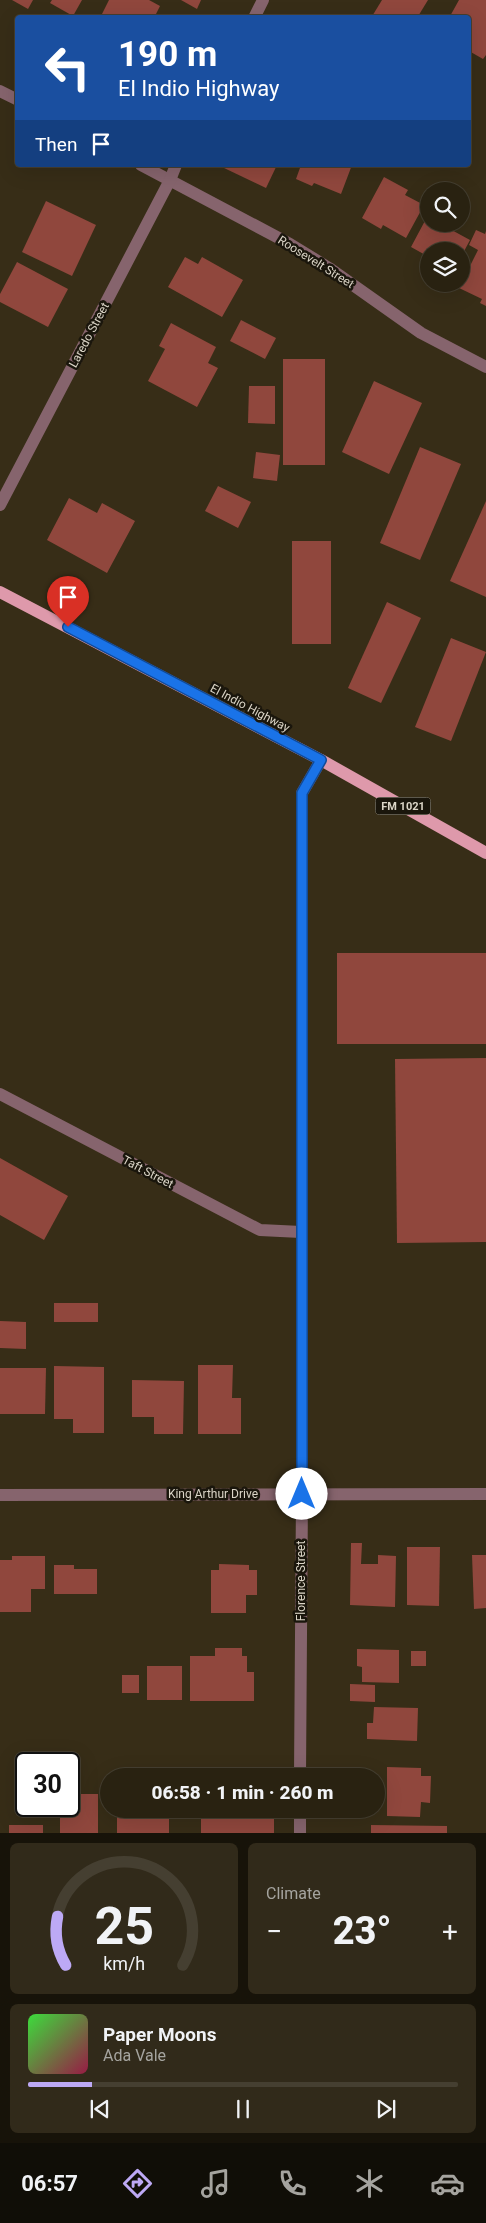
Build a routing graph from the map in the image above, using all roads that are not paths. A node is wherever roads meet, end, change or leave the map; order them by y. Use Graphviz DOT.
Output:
graph roads {
  1 [pos="263,0"];
  2 [pos="256,15"];
  3 [pos="0,91"];
  4 [pos="15,98"];
  5 [pos="146,167"];
  6 [pos="175,167"];
  7 [pos="170,180"];
  8 [pos="486,367"];
  9 [pos="0,505"];
  10 [pos="0,592"];
  11 [pos="321,760"];
  12 [pos="486,852"];
  13 [pos="0,1094"];
  14 [pos="301,1232"];
  15 [pos="302,1494"];
  16 [pos="486,1494"];
  17 [pos="0,1495"];
  18 [pos="300,1768"];
  19 [pos="300,1818"];
  20 [pos="300,1833"];
  1 -- 2 [label="street"];
  3 -- 4 [label="street"];
  5 -- 7 [label="street, Roosevelt Street"];
  6 -- 7 [label="street, Laredo Street"];
  7 -- 8 [label="street, Roosevelt Street"];
  7 -- 9 [label="street, Laredo Street"];
  10 -- 11 [label="main road, El Indio Highway / FM 1021"];
  11 -- 12 [label="main road, El Indio Highway / FM 1021"];
  11 -- 14 [label="street, Florence Street"];
  13 -- 14 [label="street, Taft Street"];
  14 -- 15 [label="street, Florence Street"];
  15 -- 16 [label="street, King Arthur Drive"];
  15 -- 17 [label="street, King Arthur Drive"];
  15 -- 18 [label="street, Florence Street"];
  19 -- 20 [label="street"];
}
